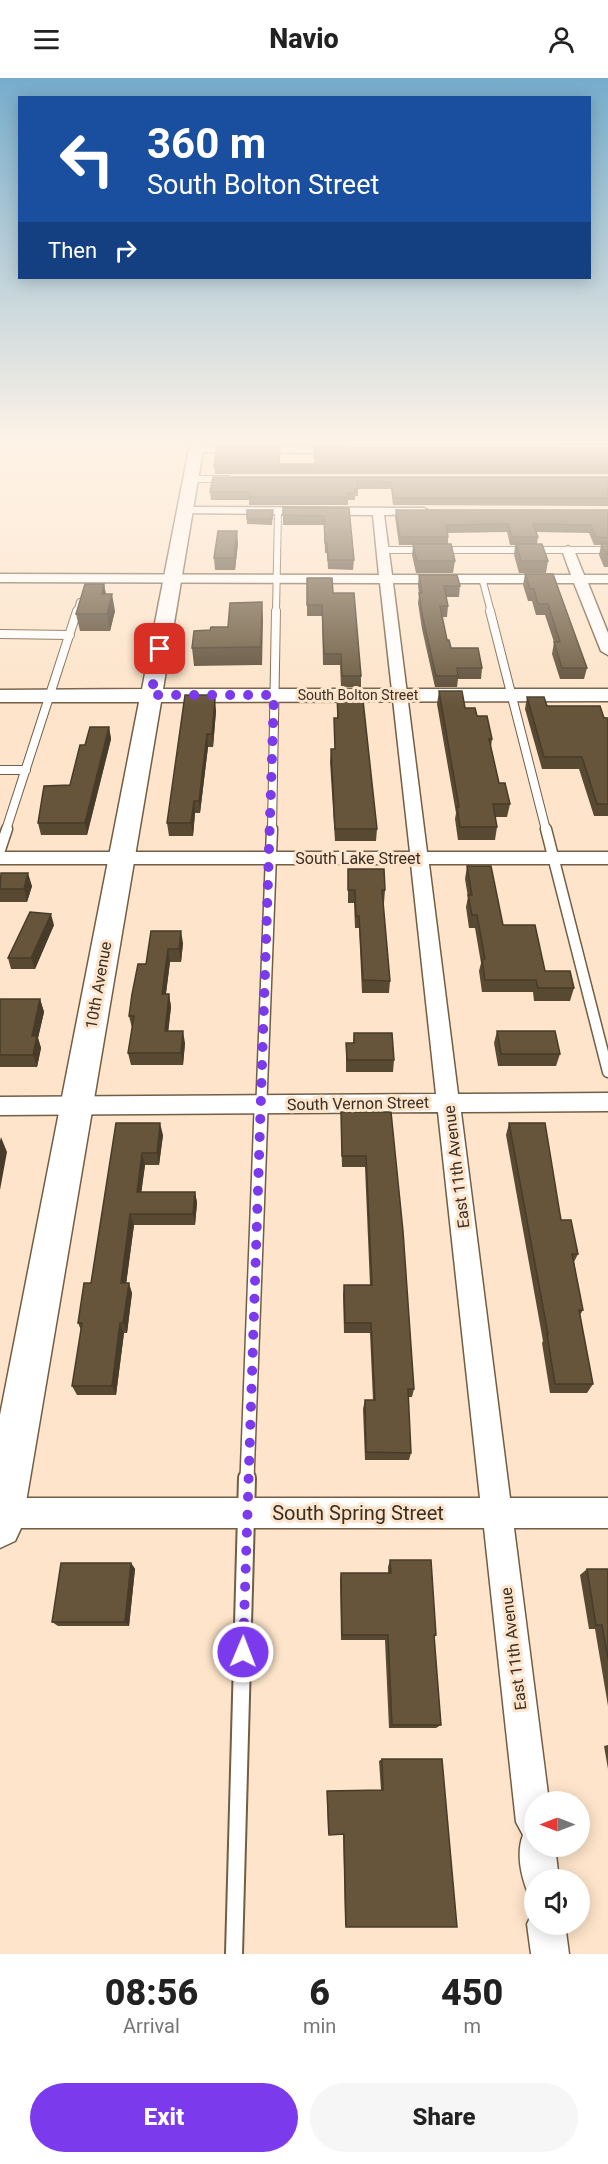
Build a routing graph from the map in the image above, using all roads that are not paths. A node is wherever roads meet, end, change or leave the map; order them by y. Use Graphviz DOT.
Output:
graph roads {
  1 [pos="181,532"];
  2 [pos="278,532"];
  3 [pos="380,532"];
  4 [pos="382,550"];
  5 [pos="567,550"];
  6 [pos="608,550"];
  7 [pos="0,578"];
  8 [pos="88,578"];
  9 [pos="173,578"];
  10 [pos="278,578"];
  11 [pos="385,578"];
  12 [pos="482,578"];
  13 [pos="579,579"];
  14 [pos="608,579"];
  15 [pos="0,634"];
  16 [pos="70,634"];
  17 [pos="608,651"];
  18 [pos="151,695"];
  19 [pos="274,695"];
  20 [pos="399,695"];
  21 [pos="511,695"];
  22 [pos="608,695"];
  23 [pos="0,696"];
  24 [pos="50,696"];
  25 [pos="0,770"];
  26 [pos="26,770"];
  27 [pos="0,850"];
  28 [pos="0,858"];
  29 [pos="121,858"];
  30 [pos="271,858"];
  31 [pos="418,858"];
  32 [pos="552,858"];
  33 [pos="608,858"];
  34 [pos="608,1072"];
  35 [pos="448,1102"];
  36 [pos="608,1102"];
  37 [pos="261,1104"];
  38 [pos="0,1106"];
  39 [pos="76,1106"];
  40 [pos="246,1513"];
  41 [pos="497,1513"];
  42 [pos="608,1513"];
  43 [pos="1,1517"];
  44 [pos="530,1791"];
  45 [pos="547,1935"];
  46 [pos="234,1954"];
  47 [pos="550,1954"];
  1 -- 9 [label="main road, 10th Avenue"];
  2 -- 10 [label="lane"];
  3 -- 4 [label="street, East 11th Avenue"];
  4 -- 5 [label="lane"];
  4 -- 11 [label="street, East 11th Avenue"];
  5 -- 6 [label="lane"];
  5 -- 13 [label="street"];
  7 -- 8 [label="street"];
  8 -- 9 [label="street"];
  8 -- 16 [label="lane"];
  9 -- 10 [label="street"];
  9 -- 18 [label="main road, 10th Avenue"];
  10 -- 11 [label="street"];
  10 -- 19 [label="lane"];
  11 -- 12 [label="street"];
  11 -- 20 [label="street, East 11th Avenue"];
  12 -- 13 [label="street"];
  12 -- 21 [label="lane"];
  13 -- 14 [label="street"];
  13 -- 17 [label="street"];
  15 -- 16 [label="lane"];
  16 -- 24 [label="lane"];
  18 -- 19 [label="main road, South Bolton Street"];
  18 -- 24 [label="main road, South Bolton Street"];
  18 -- 29 [label="main road, 10th Avenue"];
  19 -- 20 [label="main road, South Bolton Street"];
  19 -- 30 [label="lane"];
  20 -- 21 [label="main road, South Bolton Street"];
  20 -- 31 [label="street, East 11th Avenue"];
  21 -- 22 [label="main road, South Bolton Street"];
  21 -- 32 [label="lane"];
  23 -- 24 [label="main road, South Bolton Street"];
  24 -- 26 [label="lane"];
  25 -- 26 [label="lane"];
  26 -- 27 [label="lane"];
  28 -- 29 [label="street, South Lake Street"];
  29 -- 30 [label="street, South Lake Street"];
  29 -- 39 [label="main road, 10th Avenue"];
  30 -- 31 [label="street, South Lake Street"];
  30 -- 37 [label="lane"];
  31 -- 32 [label="street, South Lake Street"];
  31 -- 35 [label="street, East 11th Avenue"];
  32 -- 33 [label="street, South Lake Street"];
  32 -- 34 [label="lane"];
  35 -- 36 [label="street, South Vernon Street"];
  35 -- 37 [label="street, South Vernon Street"];
  35 -- 41 [label="street, East 11th Avenue"];
  37 -- 39 [label="street, South Vernon Street"];
  37 -- 40 [label="lane"];
  38 -- 39 [label="street, South Vernon Street"];
  39 -- 43 [label="main road, 10th Avenue"];
  40 -- 41 [label="street, South Spring Street"];
  40 -- 43 [label="street, South Spring Street"];
  40 -- 46 [label="lane"];
  41 -- 42 [label="street, South Spring Street"];
  41 -- 44 [label="street, East 11th Avenue"];
  45 -- 47 [label="street"];
}
